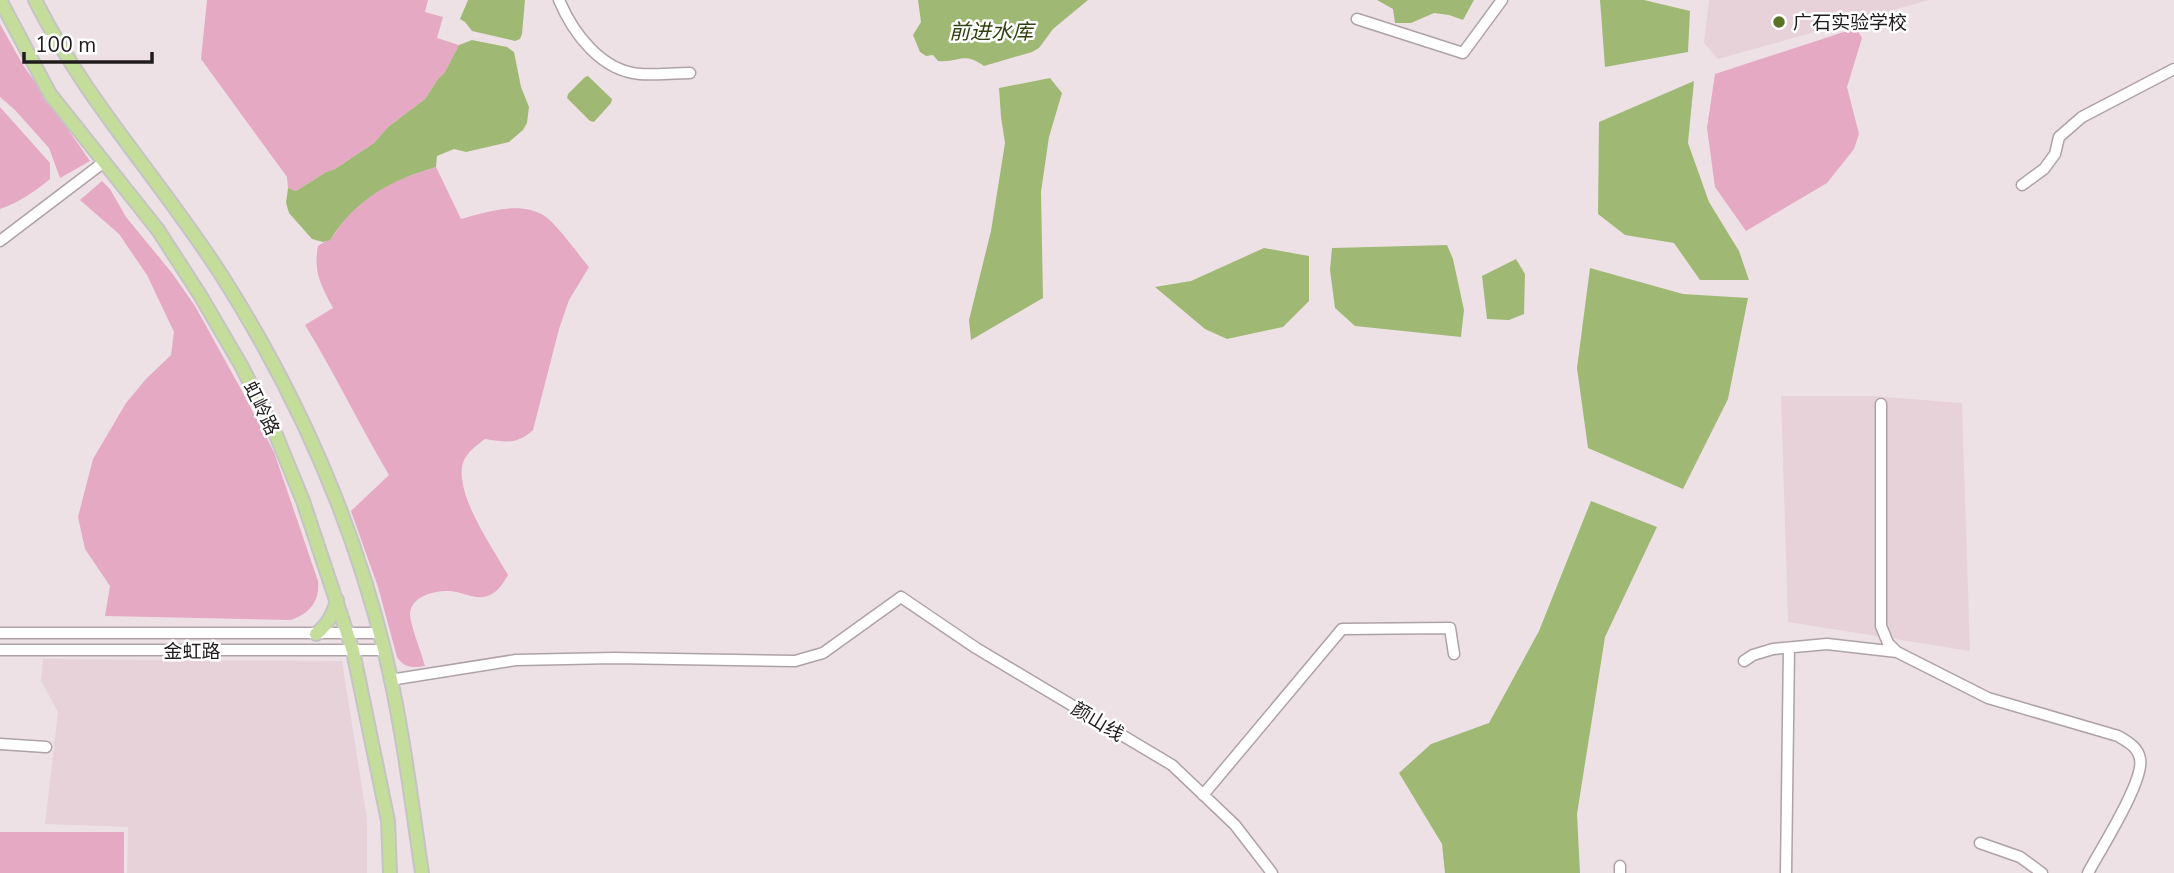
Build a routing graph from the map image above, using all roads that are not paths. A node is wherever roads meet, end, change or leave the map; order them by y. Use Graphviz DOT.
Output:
graph roads {
  1 [pos="0,0"];
  2 [pos="35,0"];
  3 [pos="559,0"];
  4 [pos="1502,0"];
  5 [pos="1357,19"];
  6 [pos="2174,69"];
  7 [pos="690,73"];
  8 [pos="104,162"];
  9 [pos="2022,186"];
  10 [pos="0,241"];
  11 [pos="1881,404"];
  12 [pos="337,600"];
  13 [pos="0,633"];
  14 [pos="379,633"];
  15 [pos="316,634"];
  16 [pos="348,634"];
  17 [pos="1789,648"];
  18 [pos="0,650"];
  19 [pos="384,650"];
  20 [pos="353,651"];
  21 [pos="1897,652"];
  22 [pos="1454,654"];
  23 [pos="1744,661"];
  24 [pos="390,680"];
  25 [pos="0,744"];
  26 [pos="46,747"];
  27 [pos="1203,795"];
  28 [pos="1980,843"];
  29 [pos="390,873"];
  30 [pos="422,873"];
  31 [pos="1272,873"];
  32 [pos="1786,873"];
  33 [pos="2042,873"];
  34 [pos="2088,873"];
  1 -- 8 [label="main road, 虹岭路"];
  2 -- 14 [label="main road, 虹岭路"];
  3 -- 7 [label="street"];
  4 -- 5 [label="street"];
  6 -- 9 [label="street"];
  8 -- 10 [label="street"];
  8 -- 12 [label="main road, 虹岭路"];
  11 -- 21 [label="street"];
  12 -- 15 [label="main road"];
  12 -- 16 [label="main road, 虹岭路"];
  13 -- 15 [label="street, 金虹路"];
  14 -- 16 [label="street, 金虹路"];
  14 -- 19 [label="main road, 虹岭路"];
  15 -- 16 [label="street, 金虹路"];
  16 -- 20 [label="main road, 虹岭路"];
  17 -- 21 [label="street"];
  17 -- 23 [label="street"];
  17 -- 32 [label="street"];
  18 -- 20 [label="street, 金虹路"];
  19 -- 20 [label="street, 金虹路"];
  19 -- 24 [label="main road, 虹岭路"];
  20 -- 29 [label="main road, 虹岭路"];
  21 -- 34 [label="street"];
  22 -- 27 [label="street"];
  24 -- 27 [label="street, 颜山线"];
  24 -- 30 [label="main road, 虹岭路"];
  25 -- 26 [label="street"];
  27 -- 31 [label="street, 颜山线"];
  28 -- 33 [label="street"];
}
